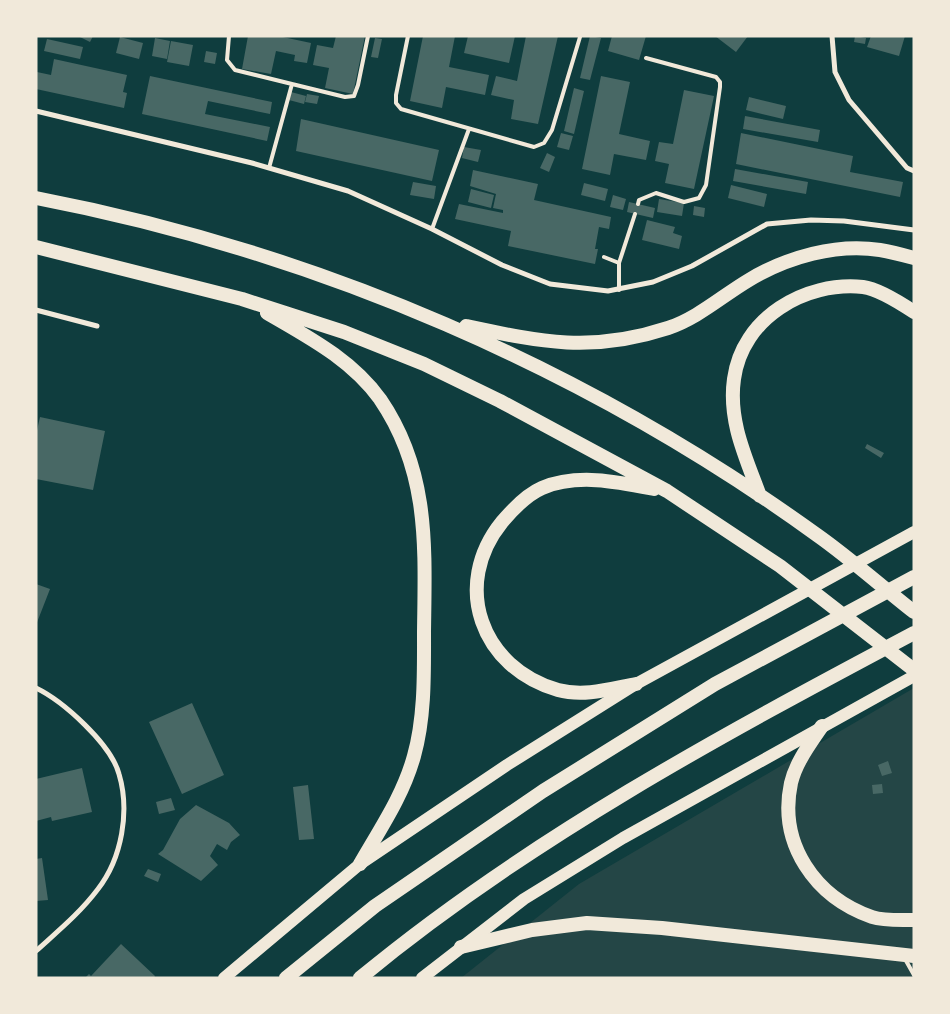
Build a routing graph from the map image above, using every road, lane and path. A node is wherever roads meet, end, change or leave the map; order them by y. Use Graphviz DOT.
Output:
graph roads {
  1 [pos="229,36"];
  2 [pos="368,36"];
  3 [pos="408,36"];
  4 [pos="832,36"];
  5 [pos="580,37"];
  6 [pos="646,58"];
  7 [pos="292,84"];
  8 [pos="36,111"];
  9 [pos="469,129"];
  10 [pos="269,168"];
  11 [pos="914,171"];
  12 [pos="36,198"];
  13 [pos="638,204"];
  14 [pos="635,214"];
  15 [pos="432,229"];
  16 [pos="914,230"];
  17 [pos="36,247"];
  18 [pos="604,257"];
  19 [pos="914,258"];
  20 [pos="618,263"];
  21 [pos="619,290"];
  22 [pos="242,299"];
  23 [pos="36,310"];
  24 [pos="914,312"];
  25 [pos="443,321"];
  26 [pos="97,326"];
  27 [pos="667,491"];
  28 [pos="760,496"];
  29 [pos="914,532"];
  30 [pos="914,578"];
  31 [pos="914,612"];
  32 [pos="914,633"];
  33 [pos="914,670"];
  34 [pos="914,676"];
  35 [pos="636,684"];
  36 [pos="36,688"];
  37 [pos="822,726"];
  38 [pos="360,864"];
  39 [pos="914,920"];
  40 [pos="461,947"];
  41 [pos="36,951"];
  42 [pos="908,956"];
  43 [pos="914,975"];
  44 [pos="224,978"];
  45 [pos="286,978"];
  46 [pos="360,978"];
  47 [pos="422,978"];
  1 -- 7 [label="lane"];
  2 -- 7 [label="lane"];
  3 -- 9 [label="lane"];
  4 -- 11 [label="street"];
  5 -- 9 [label="lane"];
  6 -- 13 [label="lane"];
  7 -- 10 [label="lane"];
  8 -- 10 [label="street"];
  9 -- 15 [label="lane"];
  10 -- 15 [label="street"];
  12 -- 25 [label="highway"];
  14 -- 20 [label="lane"];
  15 -- 21 [label="street"];
  16 -- 21 [label="street"];
  17 -- 22 [label="highway"];
  18 -- 20 [label="lane"];
  19 -- 25 [label="highway"];
  20 -- 21 [label="lane"];
  22 -- 27 [label="highway"];
  22 -- 38 [label="highway"];
  23 -- 26 [label="street"];
  24 -- 28 [label="highway"];
  25 -- 28 [label="highway"];
  27 -- 33 [label="highway"];
  27 -- 35 [label="highway"];
  28 -- 31 [label="highway"];
  29 -- 35 [label="highway"];
  30 -- 45 [label="highway"];
  32 -- 46 [label="highway"];
  34 -- 37 [label="highway"];
  35 -- 38 [label="highway"];
  36 -- 41 [label="street"];
  37 -- 39 [label="highway"];
  37 -- 40 [label="highway"];
  38 -- 44 [label="highway"];
  40 -- 42 [label="highway"];
  40 -- 47 [label="highway"];
  42 -- 43 [label="lane"];
}
